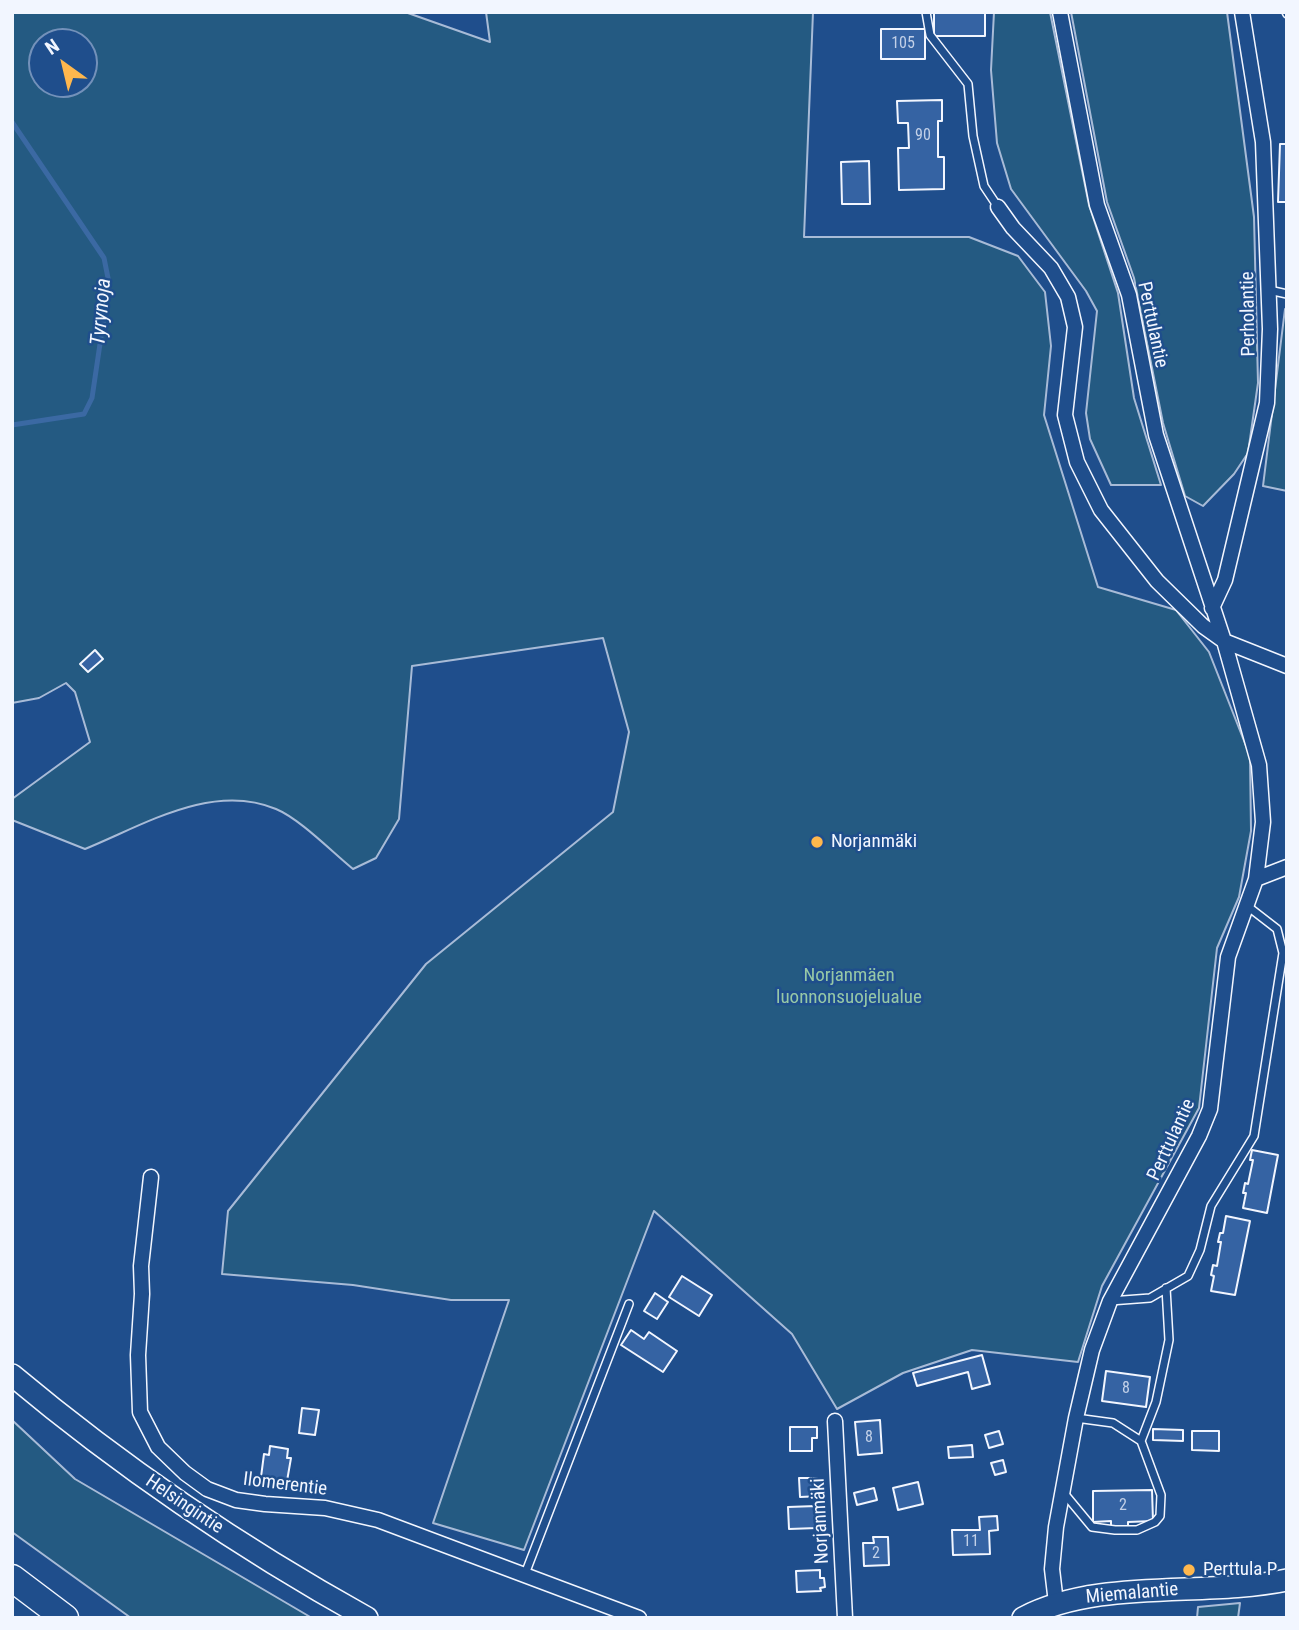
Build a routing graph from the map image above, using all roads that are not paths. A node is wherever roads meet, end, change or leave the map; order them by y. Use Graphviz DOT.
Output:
graph roads {
  1 [pos="926,12"];
  2 [pos="1060,12"];
  3 [pos="1242,12"];
  4 [pos="998,207"];
  5 [pos="1269,289"];
  6 [pos="1287,294"];
  7 [pos="1212,608"];
  8 [pos="1224,641"];
  9 [pos="1287,666"];
  10 [pos="1287,867"];
  11 [pos="1256,878"];
  12 [pos="1247,905"];
  13 [pos="151,1177"];
  14 [pos="1166,1289"];
  15 [pos="1110,1301"];
  16 [pos="629,1304"];
  17 [pos="12,1375"];
  18 [pos="1076,1418"];
  19 [pos="835,1422"];
  20 [pos="1141,1441"];
  21 [pos="1063,1492"];
  22 [pos="525,1574"];
  23 [pos="12,1578"];
  24 [pos="1287,1580"];
  25 [pos="1056,1603"];
  26 [pos="65,1618"];
  27 [pos="367,1618"];
  28 [pos="639,1618"];
  29 [pos="845,1618"];
  30 [pos="1023,1618"];
  1 -- 4 [label="lane"];
  2 -- 7 [label="street, Perttulantie"];
  3 -- 5 [label="street, Perholantie"];
  4 -- 8 [label="street"];
  5 -- 6 [label="lane"];
  5 -- 7 [label="street, Perholantie"];
  7 -- 8 [label="street, Perttulantie"];
  8 -- 9 [label="street"];
  8 -- 11 [label="street, Perttulantie"];
  10 -- 11 [label="street"];
  11 -- 12 [label="street, Perttulantie"];
  12 -- 14 [label="lane"];
  12 -- 15 [label="street, Perttulantie"];
  13 -- 22 [label="street, Ilomerentie"];
  14 -- 15 [label="lane"];
  14 -- 20 [label="lane"];
  15 -- 18 [label="street, Perttulantie"];
  16 -- 22 [label="lane"];
  17 -- 27 [label="main road, Helsingintie"];
  18 -- 20 [label="lane"];
  18 -- 21 [label="street, Perttulantie"];
  19 -- 29 [label="street, Norjanmäki"];
  20 -- 21 [label="lane"];
  21 -- 25 [label="street, Perttulantie"];
  22 -- 28 [label="street, Ilomerentie"];
  23 -- 26 [label="highway"];
  24 -- 25 [label="main road, Miemalantie"];
  25 -- 30 [label="main road, Miemalantie"];
}
